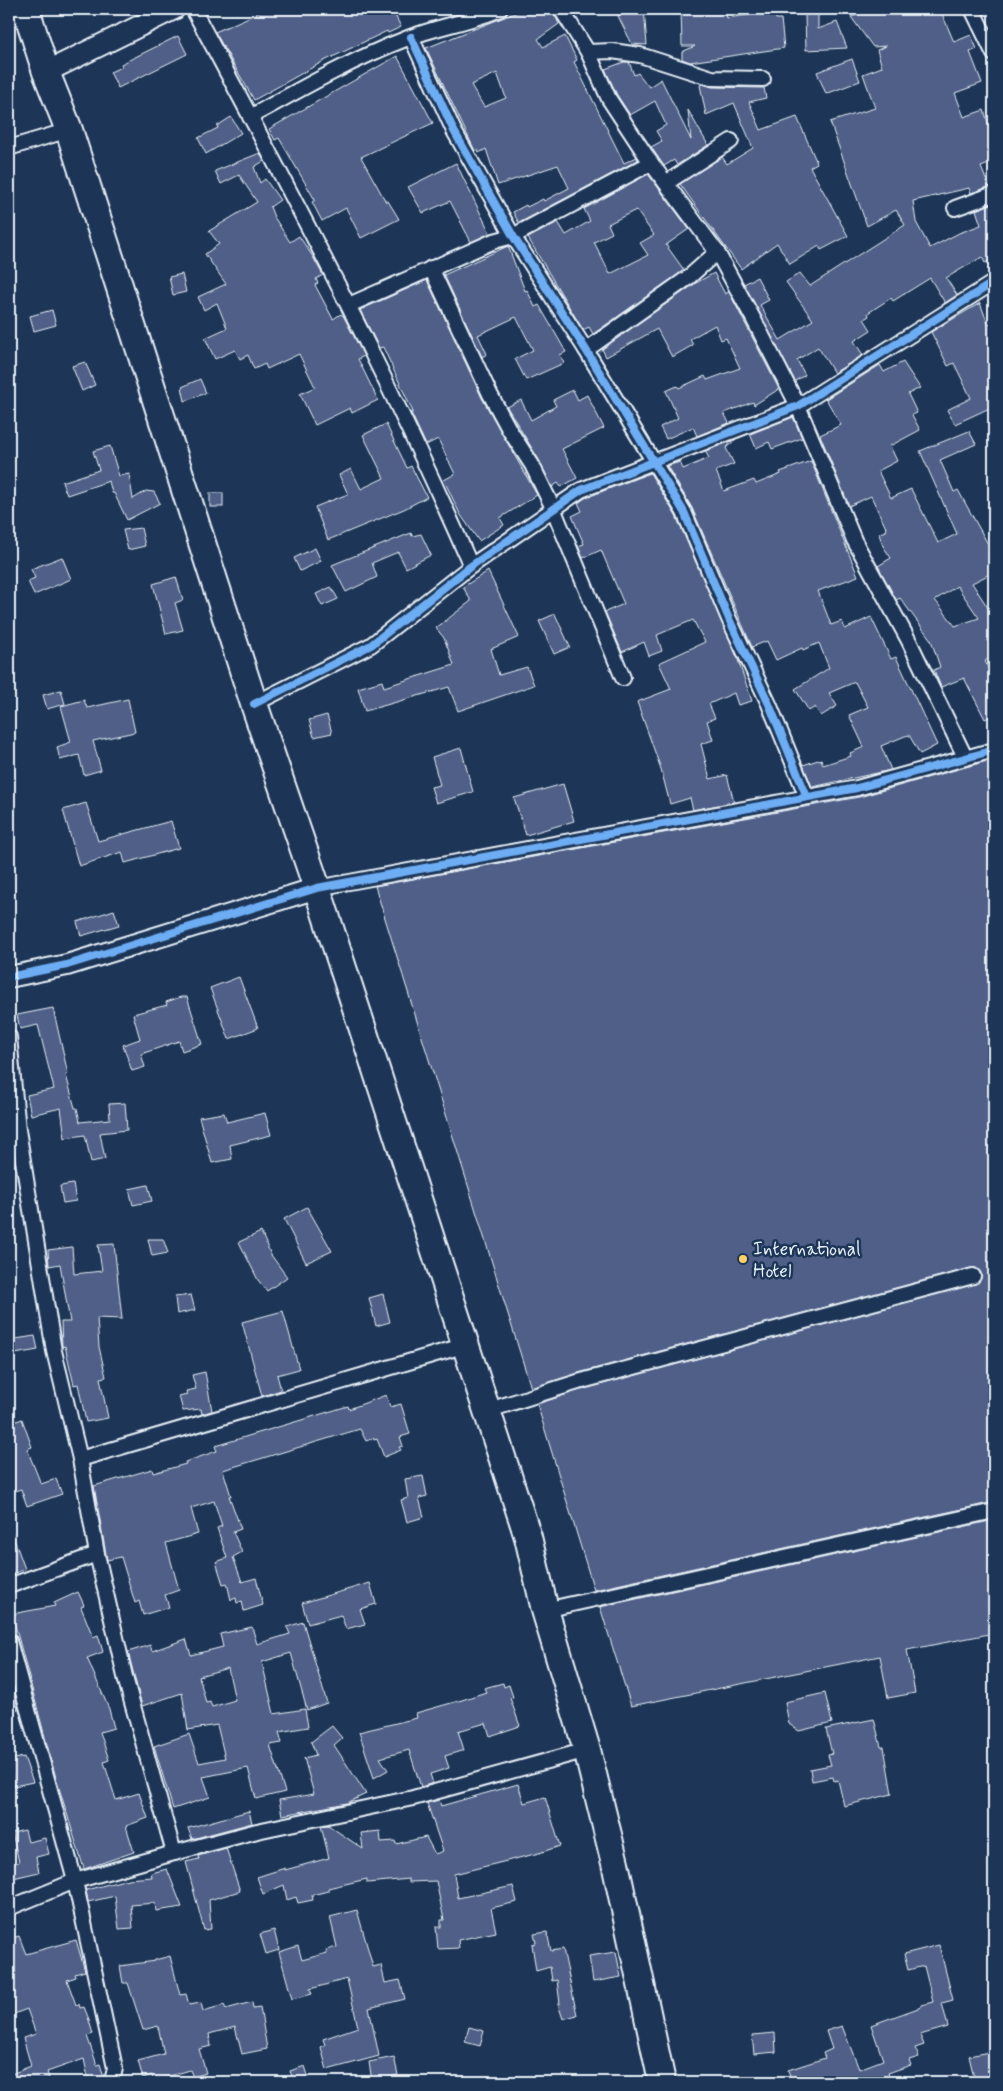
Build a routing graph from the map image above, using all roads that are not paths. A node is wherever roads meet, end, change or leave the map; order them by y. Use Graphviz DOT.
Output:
graph roads {
  1 [pos="26,9"];
  2 [pos="174,9"];
  3 [pos="192,9"];
  4 [pos="500,9"];
  5 [pos="561,9"];
  6 [pos="972,9"];
  7 [pos="411,36"];
  8 [pos="588,52"];
  9 [pos="994,54"];
  10 [pos="46,72"];
  11 [pos="763,80"];
  12 [pos="250,117"];
  13 [pos="69,130"];
  14 [pos="731,141"];
  15 [pos="9,148"];
  16 [pos="651,163"];
  17 [pos="666,183"];
  18 [pos="994,194"];
  19 [pos="956,208"];
  20 [pos="513,236"];
  21 [pos="717,252"];
  22 [pos="432,268"];
  23 [pos="994,282"];
  24 [pos="349,304"];
  25 [pos="586,350"];
  26 [pos="798,406"];
  27 [pos="655,462"];
  28 [pos="553,508"];
  29 [pos="470,566"];
  30 [pos="624,678"];
  31 [pos="254,704"];
  32 [pos="994,750"];
  33 [pos="965,756"];
  34 [pos="807,797"];
  35 [pos="317,888"];
  36 [pos="9,977"];
  37 [pos="9,1037"];
  38 [pos="13,1131"];
  39 [pos="973,1276"];
  40 [pos="466,1346"];
  41 [pos="486,1411"];
  42 [pos="80,1458"];
  43 [pos="994,1510"];
  44 [pos="97,1554"];
  45 [pos="9,1586"];
  46 [pos="545,1610"];
  47 [pos="9,1640"];
  48 [pos="587,1750"];
  49 [pos="174,1853"];
  50 [pos="75,1881"];
  51 [pos="9,1908"];
  52 [pos="112,2082"];
  53 [pos="662,2082"];
  1 -- 10 [label="highway"];
  2 -- 10 [label="street"];
  3 -- 12 [label="street"];
  4 -- 7 [label="street"];
  5 -- 8 [label="street"];
  6 -- 9 [label="street"];
  7 -- 12 [label="street"];
  7 -- 20 [label="street"];
  8 -- 11 [label="street"];
  8 -- 16 [label="street"];
  10 -- 13 [label="highway"];
  12 -- 24 [label="street"];
  13 -- 15 [label="street"];
  13 -- 31 [label="highway"];
  14 -- 17 [label="street"];
  16 -- 17 [label="street"];
  16 -- 20 [label="street"];
  17 -- 21 [label="street"];
  18 -- 19 [label="street"];
  20 -- 22 [label="street"];
  20 -- 25 [label="street"];
  21 -- 25 [label="street"];
  21 -- 26 [label="street"];
  22 -- 24 [label="street"];
  22 -- 28 [label="street"];
  23 -- 26 [label="street"];
  24 -- 29 [label="street"];
  25 -- 27 [label="street"];
  26 -- 27 [label="street"];
  26 -- 33 [label="street"];
  27 -- 28 [label="street"];
  27 -- 34 [label="street"];
  28 -- 29 [label="street"];
  28 -- 30 [label="street"];
  29 -- 31 [label="street"];
  31 -- 35 [label="highway"];
  32 -- 33 [label="street"];
  33 -- 34 [label="street"];
  34 -- 35 [label="street"];
  35 -- 36 [label="street"];
  35 -- 40 [label="highway"];
  37 -- 38 [label="street"];
  38 -- 42 [label="street"];
  39 -- 41 [label="street"];
  40 -- 41 [label="highway"];
  40 -- 42 [label="street"];
  41 -- 46 [label="highway"];
  42 -- 44 [label="street"];
  43 -- 46 [label="street"];
  44 -- 45 [label="street"];
  44 -- 49 [label="street"];
  46 -- 48 [label="highway"];
  47 -- 50 [label="street"];
  48 -- 49 [label="street"];
  48 -- 53 [label="highway"];
  49 -- 50 [label="street"];
  50 -- 51 [label="street"];
  50 -- 52 [label="street"];
}
